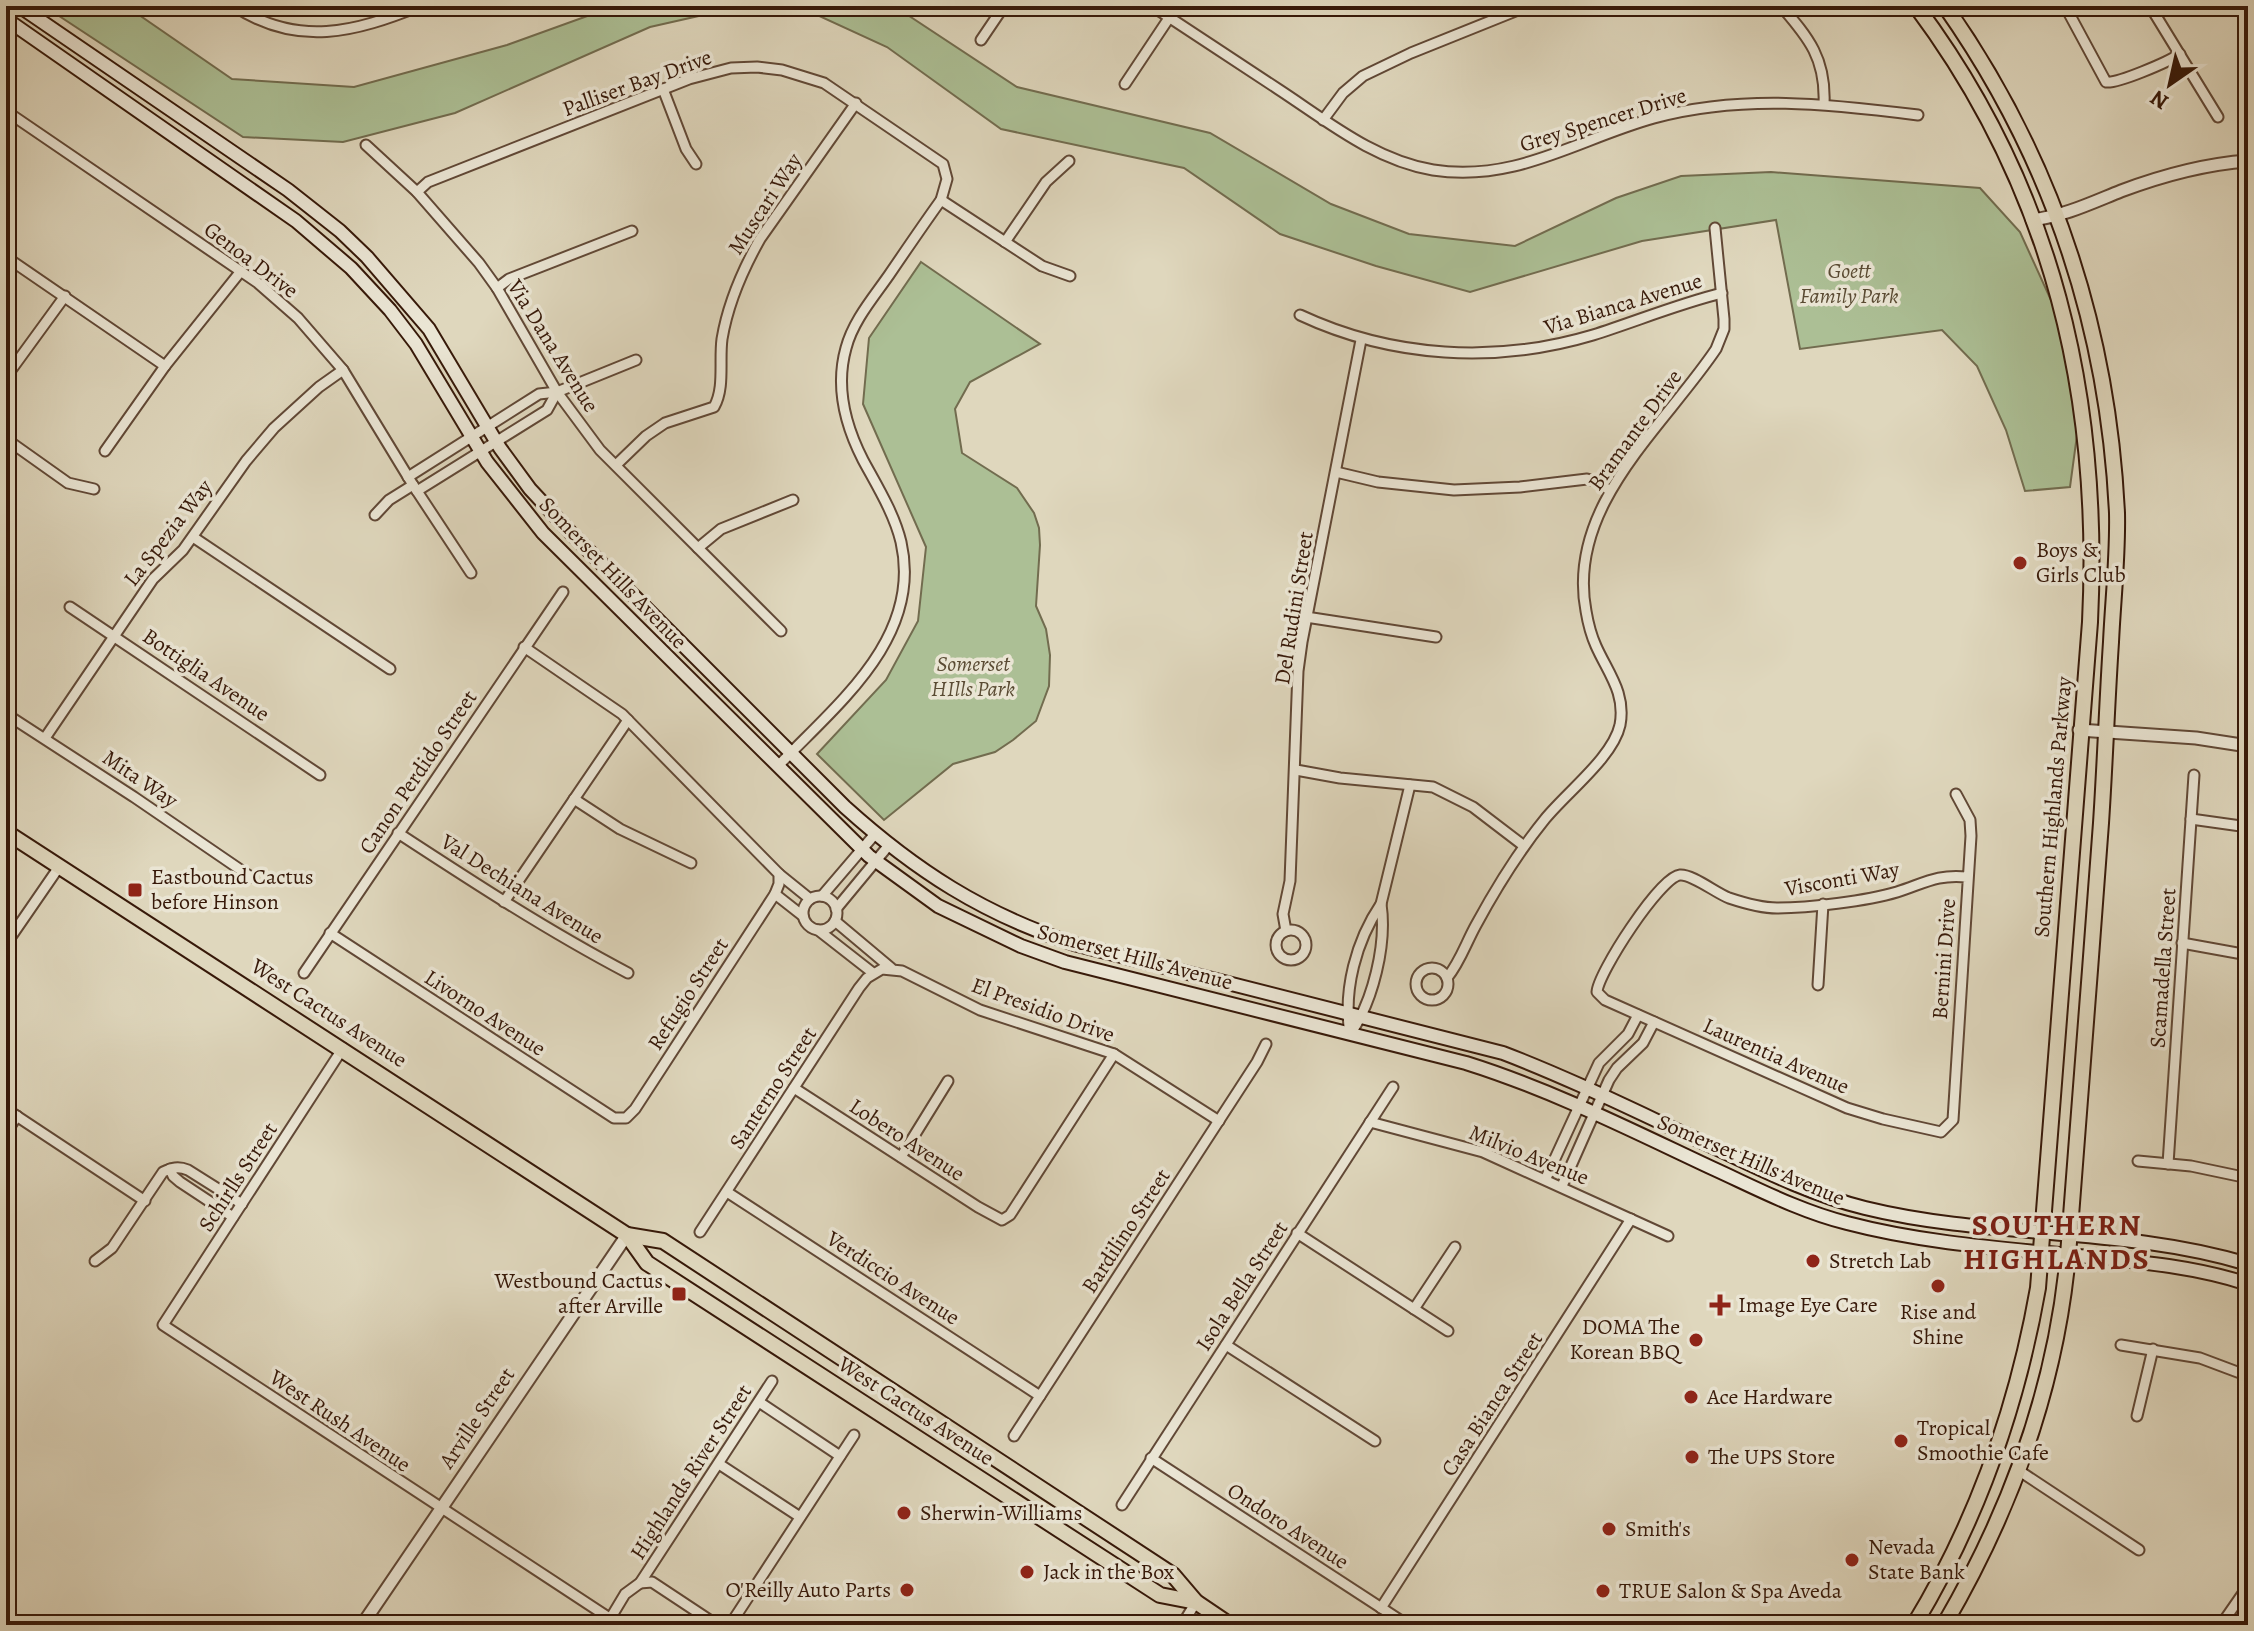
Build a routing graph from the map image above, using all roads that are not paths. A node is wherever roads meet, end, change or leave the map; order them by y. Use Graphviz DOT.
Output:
graph roads {
  1 [pos="19,6"];
  2 [pos="234,6"];
  3 [pos="258,6"];
  4 [pos="420,6"];
  5 [pos="1004,6"];
  6 [pos="1152,6"];
  7 [pos="1177,6"];
  8 [pos="1528,6"];
  9 [pos="1781,6"];
  10 [pos="1916,6"];
  11 [pos="1945,6"];
  12 [pos="2065,6"];
  13 [pos="2150,6"];
  14 [pos="251,16"];
  15 [pos="1169,18"];
  16 [pos="6,19"];
  17 [pos="981,40"];
  18 [pos="2180,54"];
  19 [pos="1125,84"];
  20 [pos="663,89"];
  21 [pos="856,103"];
  22 [pos="1824,104"];
  23 [pos="6,111"];
  24 [pos="1918,115"];
  25 [pos="2218,117"];
  26 [pos="1323,120"];
  27 [pos="366,145"];
  28 [pos="1069,161"];
  29 [pos="2248,161"];
  30 [pos="696,164"];
  31 [pos="417,192"];
  32 [pos="941,200"];
  33 [pos="2057,217"];
  34 [pos="2032,220"];
  35 [pos="1715,228"];
  36 [pos="632,231"];
  37 [pos="1005,242"];
  38 [pos="6,257"];
  39 [pos="241,271"];
  40 [pos="1070,276"];
  41 [pos="497,288"];
  42 [pos="1722,293"];
  43 [pos="65,296"];
  44 [pos="1300,315"];
  45 [pos="1361,340"];
  46 [pos="636,360"];
  47 [pos="165,366"];
  48 [pos="343,370"];
  49 [pos="6,377"];
  50 [pos="557,392"];
  51 [pos="487,427"];
  52 [pos="472,437"];
  53 [pos="6,439"];
  54 [pos="496,442"];
  55 [pos="105,451"];
  56 [pos="481,452"];
  57 [pos="616,465"];
  58 [pos="1336,472"];
  59 [pos="413,484"];
  60 [pos="94,489"];
  61 [pos="1610,491"];
  62 [pos="793,500"];
  63 [pos="375,515"];
  64 [pos="193,537"];
  65 [pos="698,548"];
  66 [pos="471,573"];
  67 [pos="563,592"];
  68 [pos="70,607"];
  69 [pos="1306,617"];
  70 [pos="781,631"];
  71 [pos="115,635"];
  72 [pos="1436,637"];
  73 [pos="524,647"];
  74 [pos="390,669"];
  75 [pos="6,714"];
  76 [pos="628,720"];
  77 [pos="2079,730"];
  78 [pos="2107,732"];
  79 [pos="45,738"];
  80 [pos="2248,746"];
  81 [pos="791,752"];
  82 [pos="778,766"];
  83 [pos="1296,770"];
  84 [pos="320,775"];
  85 [pos="2194,775"];
  86 [pos="1410,785"];
  87 [pos="1956,794"];
  88 [pos="574,799"];
  89 [pos="2191,819"];
  90 [pos="2248,827"];
  91 [pos="6,832"];
  92 [pos="398,833"];
  93 [pos="875,834"];
  94 [pos="889,845"];
  95 [pos="1524,846"];
  96 [pos="862,850"];
  97 [pos="876,861"];
  98 [pos="691,863"];
  99 [pos="59,867"];
  100 [pos="251,877"];
  101 [pos="1967,877"];
  102 [pos="779,879"];
  103 [pos="775,894"];
  104 [pos="822,896"];
  105 [pos="810,899"];
  106 [pos="504,902"];
  107 [pos="1381,904"];
  108 [pos="1823,904"];
  109 [pos="836,909"];
  110 [pos="803,916"];
  111 [pos="835,921"];
  112 [pos="818,930"];
  113 [pos="1286,931"];
  114 [pos="330,933"];
  115 [pos="2182,943"];
  116 [pos="6,944"];
  117 [pos="2248,955"];
  118 [pos="882,970"];
  119 [pos="304,973"];
  120 [pos="628,973"];
  121 [pos="1447,978"];
  122 [pos="1818,985"];
  123 [pos="1597,992"];
  124 [pos="1347,1013"];
  125 [pos="1638,1015"];
  126 [pos="1362,1017"];
  127 [pos="1654,1022"];
  128 [pos="1350,1034"];
  129 [pos="1266,1044"];
  130 [pos="343,1048"];
  131 [pos="1114,1054"];
  132 [pos="948,1081"];
  133 [pos="1393,1087"];
  134 [pos="794,1088"];
  135 [pos="1586,1088"];
  136 [pos="1602,1096"];
  137 [pos="1579,1105"];
  138 [pos="6,1109"];
  139 [pos="1595,1113"];
  140 [pos="17,1116"];
  141 [pos="622,1120"];
  142 [pos="1219,1121"];
  143 [pos="1370,1122"];
  144 [pos="1947,1128"];
  145 [pos="6,1133"];
  146 [pos="901,1157"];
  147 [pos="2138,1161"];
  148 [pos="2168,1164"];
  149 [pos="170,1169"];
  150 [pos="1772,1174"];
  151 [pos="1546,1178"];
  152 [pos="2248,1178"];
  153 [pos="1562,1186"];
  154 [pos="727,1192"];
  155 [pos="1764,1192"];
  156 [pos="145,1201"];
  157 [pos="242,1204"];
  158 [pos="233,1217"];
  159 [pos="1631,1219"];
  160 [pos="2043,1231"];
  161 [pos="700,1232"];
  162 [pos="1297,1233"];
  163 [pos="2070,1233"];
  164 [pos="627,1235"];
  165 [pos="1668,1236"];
  166 [pos="1455,1247"];
  167 [pos="2042,1252"];
  168 [pos="2068,1255"];
  169 [pos="95,1261"];
  170 [pos="2248,1264"];
  171 [pos="2248,1284"];
  172 [pos="1414,1309"];
  173 [pos="163,1325"];
  174 [pos="1448,1331"];
  175 [pos="1226,1345"];
  176 [pos="2121,1345"];
  177 [pos="2153,1349"];
  178 [pos="2248,1376"];
  179 [pos="772,1381"];
  180 [pos="1040,1396"];
  181 [pos="759,1402"];
  182 [pos="2137,1416"];
  183 [pos="854,1435"];
  184 [pos="1014,1436"];
  185 [pos="1375,1441"];
  186 [pos="840,1456"];
  187 [pos="1151,1458"];
  188 [pos="719,1464"];
  189 [pos="2018,1470"];
  190 [pos="1122,1505"];
  191 [pos="440,1509"];
  192 [pos="800,1517"];
  193 [pos="2139,1550"];
  194 [pos="640,1583"];
  195 [pos="2248,1586"];
  196 [pos="1196,1602"];
  197 [pos="1381,1608"];
  198 [pos="615,1622"];
  199 [pos="1406,1624"];
  200 [pos="362,1625"];
  201 [pos="717,1625"];
  202 [pos="730,1625"];
  203 [pos="1182,1625"];
  204 [pos="1230,1625"];
  205 [pos="1914,1625"];
  206 [pos="1944,1625"];
  207 [pos="2221,1625"];
  1 -- 51 [label="main road, Somerset Hills Avenue"];
  2 -- 14 [label="street"];
  3 -- 14 [label="street"];
  4 -- 14 [label="street"];
  5 -- 17 [label="street"];
  6 -- 15 [label="street, Grey Spencer Drive"];
  7 -- 15 [label="street"];
  8 -- 26 [label="street"];
  9 -- 22 [label="street"];
  10 -- 34 [label="main road, Southern Highlands Parkway"];
  11 -- 33 [label="main road, Southern Highlands Parkway"];
  12 -- 18 [label="street"];
  13 -- 18 [label="street"];
  15 -- 19 [label="street"];
  15 -- 26 [label="street, Grey Spencer Drive"];
  16 -- 52 [label="main road, Somerset Hills Avenue"];
  18 -- 25 [label="street"];
  20 -- 21 [label="street, Palliser Bay Drive"];
  20 -- 30 [label="street"];
  20 -- 31 [label="street, Palliser Bay Drive"];
  21 -- 32 [label="street, Palliser Bay Drive"];
  21 -- 57 [label="street, Muscari Way"];
  22 -- 24 [label="street, Grey Spencer Drive"];
  22 -- 26 [label="street, Grey Spencer Drive"];
  23 -- 39 [label="street, Genoa Drive"];
  27 -- 31 [label="street, Via Dana Avenue"];
  28 -- 37 [label="street"];
  29 -- 33 [label="street"];
  31 -- 41 [label="street, Via Dana Avenue"];
  32 -- 37 [label="street"];
  32 -- 81 [label="street"];
  33 -- 34 [label="street"];
  33 -- 78 [label="main road, Southern Highlands Parkway"];
  34 -- 77 [label="main road, Southern Highlands Parkway"];
  35 -- 42 [label="street, Bramante Drive"];
  36 -- 41 [label="street"];
  37 -- 40 [label="street"];
  38 -- 43 [label="street"];
  39 -- 47 [label="street"];
  39 -- 48 [label="street, Genoa Drive"];
  41 -- 50 [label="street, Via Dana Avenue"];
  42 -- 45 [label="street, Via Bianca Avenue"];
  42 -- 61 [label="street, Bramante Drive"];
  43 -- 47 [label="street"];
  43 -- 49 [label="street"];
  44 -- 45 [label="street, Via Bianca Avenue"];
  45 -- 58 [label="street, Del Rudini Street"];
  46 -- 50 [label="street"];
  47 -- 55 [label="street"];
  48 -- 59 [label="street, Genoa Drive"];
  48 -- 64 [label="street, La Spezia Way"];
  50 -- 51 [label="street"];
  50 -- 54 [label="street"];
  50 -- 57 [label="street, Via Dana Avenue"];
  51 -- 52 [label="street"];
  51 -- 54 [label="main road, Somerset Hills Avenue"];
  52 -- 56 [label="main road, Somerset Hills Avenue"];
  52 -- 59 [label="street"];
  53 -- 60 [label="street"];
  54 -- 56 [label="street"];
  54 -- 81 [label="main road, Somerset Hills Avenue"];
  56 -- 59 [label="street"];
  56 -- 82 [label="main road, Somerset Hills Avenue"];
  57 -- 65 [label="street, Via Dana Avenue"];
  58 -- 61 [label="street"];
  58 -- 69 [label="street, Del Rudini Street"];
  59 -- 63 [label="street"];
  59 -- 66 [label="street, Genoa Drive"];
  61 -- 95 [label="street, Bramante Drive"];
  62 -- 65 [label="street"];
  64 -- 71 [label="street, La Spezia Way"];
  64 -- 74 [label="street"];
  65 -- 70 [label="street, Via Dana Avenue"];
  67 -- 73 [label="street, Canon Perdido Street"];
  68 -- 71 [label="street, Bottiglia Avenue"];
  69 -- 72 [label="street"];
  69 -- 83 [label="street, Del Rudini Street"];
  71 -- 79 [label="street, La Spezia Way"];
  71 -- 84 [label="street, Bottiglia Avenue"];
  73 -- 76 [label="street"];
  73 -- 92 [label="street, Canon Perdido Street"];
  75 -- 79 [label="street, Mita Way"];
  76 -- 88 [label="street"];
  76 -- 102 [label="street"];
  77 -- 78 [label="street"];
  77 -- 160 [label="main road, Southern Highlands Parkway"];
  78 -- 80 [label="street"];
  78 -- 163 [label="main road, Southern Highlands Parkway"];
  79 -- 100 [label="street, Mita Way"];
  81 -- 82 [label="street"];
  81 -- 93 [label="main road, Somerset Hills Avenue"];
  82 -- 96 [label="main road, Somerset Hills Avenue"];
  83 -- 86 [label="street"];
  83 -- 113 [label="street, Del Rudini Street"];
  85 -- 89 [label="street, Scamadella Street"];
  86 -- 95 [label="street"];
  86 -- 107 [label="street"];
  87 -- 101 [label="street, Bernini Drive"];
  88 -- 98 [label="street"];
  88 -- 106 [label="street"];
  89 -- 90 [label="street"];
  89 -- 115 [label="street, Scamadella Street"];
  91 -- 99 [label="main road, West Cactus Avenue"];
  92 -- 106 [label="street, Val Dechiana Avenue"];
  92 -- 114 [label="street, Canon Perdido Street"];
  93 -- 94 [label="main road, Somerset Hills Avenue"];
  93 -- 96 [label="street"];
  94 -- 97 [label="street"];
  94 -- 124 [label="main road, Somerset Hills Avenue"];
  95 -- 121 [label="street, Bramante Drive"];
  96 -- 97 [label="main road, Somerset Hills Avenue"];
  96 -- 104 [label="street"];
  97 -- 109 [label="street"];
  97 -- 128 [label="main road, Somerset Hills Avenue"];
  99 -- 116 [label="street"];
  99 -- 130 [label="main road, West Cactus Avenue"];
  101 -- 108 [label="street, Visconti Way"];
  101 -- 144 [label="street, Bernini Drive"];
  102 -- 103 [label="street, Refugio Street"];
  102 -- 105 [label="street"];
  103 -- 110 [label="street"];
  103 -- 141 [label="street, Refugio Street"];
  104 -- 105 [label="street"];
  104 -- 109 [label="street"];
  105 -- 110 [label="street"];
  106 -- 120 [label="street, Val Dechiana Avenue"];
  107 -- 124 [label="street"];
  107 -- 126 [label="street"];
  108 -- 122 [label="street"];
  108 -- 123 [label="street, Visconti Way"];
  109 -- 111 [label="street"];
  110 -- 112 [label="street"];
  111 -- 112 [label="street"];
  111 -- 118 [label="street, El Presidio Drive"];
  112 -- 118 [label="street, El Presidio Drive"];
  114 -- 119 [label="street, Canon Perdido Street"];
  114 -- 141 [label="street, Livorno Avenue"];
  115 -- 117 [label="street"];
  115 -- 148 [label="street, Scamadella Street"];
  118 -- 131 [label="street, El Presidio Drive"];
  118 -- 134 [label="street, Santerno Street"];
  123 -- 125 [label="street, Laurentia Avenue"];
  124 -- 126 [label="main road, Somerset Hills Avenue"];
  124 -- 128 [label="street"];
  125 -- 127 [label="street, Laurentia Avenue"];
  125 -- 135 [label="street"];
  126 -- 128 [label="street"];
  126 -- 135 [label="main road, Somerset Hills Avenue"];
  127 -- 136 [label="street"];
  127 -- 144 [label="street, Laurentia Avenue"];
  128 -- 137 [label="main road, Somerset Hills Avenue"];
  129 -- 142 [label="street, Bardilino Street"];
  130 -- 157 [label="street, Schirlls Street"];
  130 -- 164 [label="main road, West Cactus Avenue"];
  131 -- 142 [label="street, El Presidio Drive"];
  131 -- 146 [label="street, Lobero Avenue"];
  132 -- 146 [label="street"];
  133 -- 143 [label="street, Isola Bella Street"];
  134 -- 146 [label="street, Lobero Avenue"];
  134 -- 154 [label="street, Santerno Street"];
  135 -- 136 [label="main road, Somerset Hills Avenue"];
  135 -- 137 [label="street"];
  136 -- 139 [label="street"];
  136 -- 150 [label="main road, Somerset Hills Avenue"];
  137 -- 139 [label="main road, Somerset Hills Avenue"];
  137 -- 151 [label="street"];
  138 -- 140 [label="street"];
  139 -- 153 [label="street"];
  139 -- 155 [label="main road, Somerset Hills Avenue"];
  140 -- 145 [label="street"];
  140 -- 156 [label="street"];
  142 -- 180 [label="street, Bardilino Street"];
  143 -- 151 [label="street, Milvio Avenue"];
  143 -- 162 [label="street, Isola Bella Street"];
  147 -- 148 [label="street"];
  148 -- 152 [label="street"];
  149 -- 156 [label="street"];
  149 -- 157 [label="street"];
  149 -- 158 [label="street"];
  150 -- 155 [label="main road"];
  150 -- 160 [label="main road, Somerset Hills Avenue"];
  151 -- 153 [label="street, Milvio Avenue"];
  153 -- 159 [label="street, Milvio Avenue"];
  154 -- 161 [label="street, Santerno Street"];
  154 -- 180 [label="street, Verdiccio Avenue"];
  155 -- 167 [label="main road, Somerset Hills Avenue"];
  156 -- 169 [label="street"];
  157 -- 158 [label="street, Schirlls Street"];
  158 -- 173 [label="street, Schirlls Street"];
  159 -- 165 [label="street, Milvio Avenue"];
  159 -- 197 [label="street, Casa Bianca Street"];
  160 -- 163 [label="main road, Somerset Hills Avenue"];
  160 -- 167 [label="main road, Southern Highlands Parkway"];
  162 -- 172 [label="street"];
  162 -- 175 [label="street, Isola Bella Street"];
  163 -- 168 [label="main road, Southern Highlands Parkway"];
  163 -- 170 [label="main road, Somerset Hills Avenue"];
  164 -- 191 [label="street, Arville Street"];
  164 -- 196 [label="main road, West Cactus Avenue"];
  164 -- 196 [label="main road, West Cactus Avenue"];
  166 -- 172 [label="street"];
  167 -- 168 [label="main road, Somerset Hills Avenue"];
  167 -- 205 [label="main road, Southern Highlands Parkway"];
  168 -- 171 [label="main road, Somerset Hills Avenue"];
  168 -- 189 [label="main road, Southern Highlands Parkway"];
  172 -- 174 [label="street"];
  173 -- 191 [label="street, West Rush Avenue"];
  175 -- 185 [label="street"];
  175 -- 187 [label="street, Isola Bella Street"];
  176 -- 177 [label="street"];
  177 -- 178 [label="street"];
  177 -- 182 [label="street"];
  179 -- 181 [label="street, Highlands River Street"];
  180 -- 184 [label="street, Bardilino Street"];
  181 -- 186 [label="street"];
  181 -- 188 [label="street, Highlands River Street"];
  183 -- 186 [label="street"];
  186 -- 192 [label="street"];
  187 -- 190 [label="street, Isola Bella Street"];
  187 -- 197 [label="street, Ondoro Avenue"];
  188 -- 192 [label="street"];
  188 -- 194 [label="street, Highlands River Street"];
  189 -- 193 [label="street"];
  189 -- 206 [label="main road, Southern Highlands Parkway"];
  191 -- 198 [label="street, West Rush Avenue"];
  191 -- 200 [label="street, Arville Street"];
  192 -- 202 [label="street"];
  194 -- 198 [label="street, Highlands River Street"];
  194 -- 201 [label="street"];
  195 -- 207 [label="street"];
  196 -- 203 [label="street"];
  196 -- 204 [label="main road, West Cactus Avenue"];
  197 -- 199 [label="street, Ondoro Avenue"];
}
